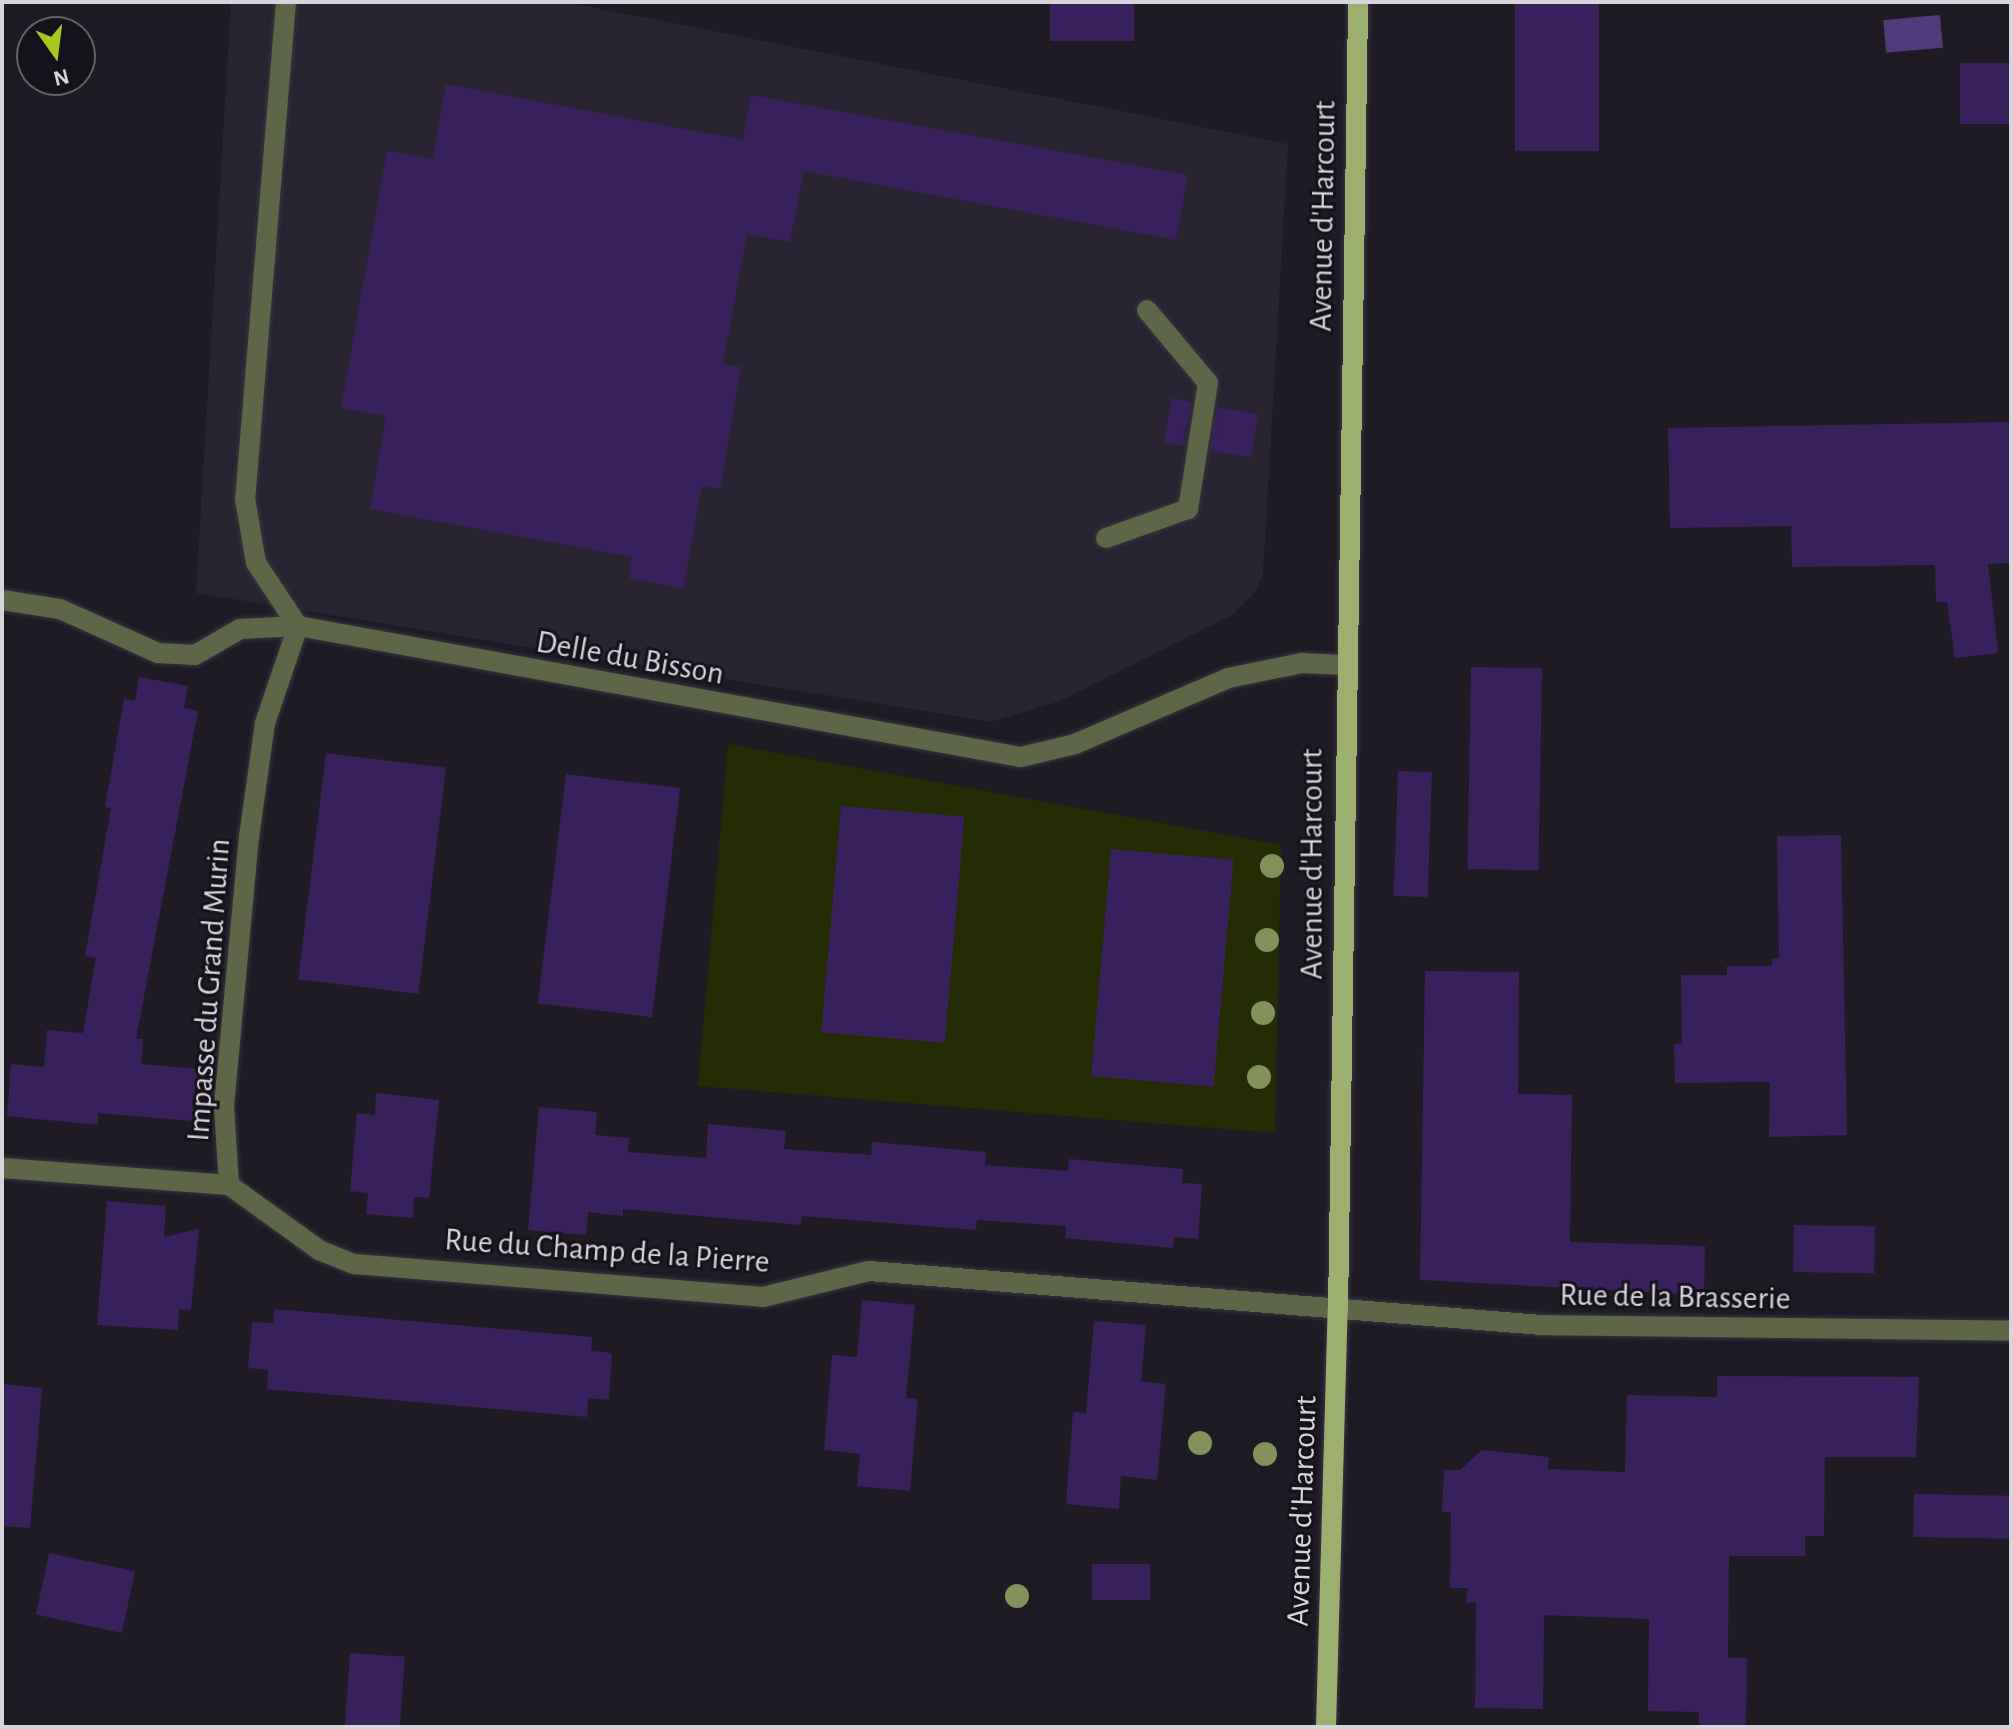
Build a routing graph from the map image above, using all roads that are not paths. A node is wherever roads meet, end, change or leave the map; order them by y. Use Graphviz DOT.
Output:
graph roads {
  1 [pos="286,2"];
  2 [pos="1358,2"];
  3 [pos="1147,310"];
  4 [pos="1106,538"];
  5 [pos="2,600"];
  6 [pos="298,626"];
  7 [pos="1344,665"];
  8 [pos="2,1168"];
  9 [pos="229,1185"];
  10 [pos="1338,1310"];
  11 [pos="2011,1331"];
  12 [pos="1326,1727"];
  1 -- 6 [label="street"];
  2 -- 7 [label="main road, Avenue d'Harcourt"];
  3 -- 4 [label="street"];
  5 -- 6 [label="street, Delle du Bisson"];
  6 -- 7 [label="street, Delle du Bisson"];
  6 -- 9 [label="street, Impasse du Grand Murin"];
  7 -- 10 [label="main road, Avenue d'Harcourt"];
  8 -- 9 [label="street, Impasse du Grand Murin"];
  9 -- 10 [label="street, Rue du Champ de la Pierre"];
  10 -- 11 [label="street, Rue de la Brasserie"];
  10 -- 12 [label="main road, Avenue d'Harcourt"];
}
